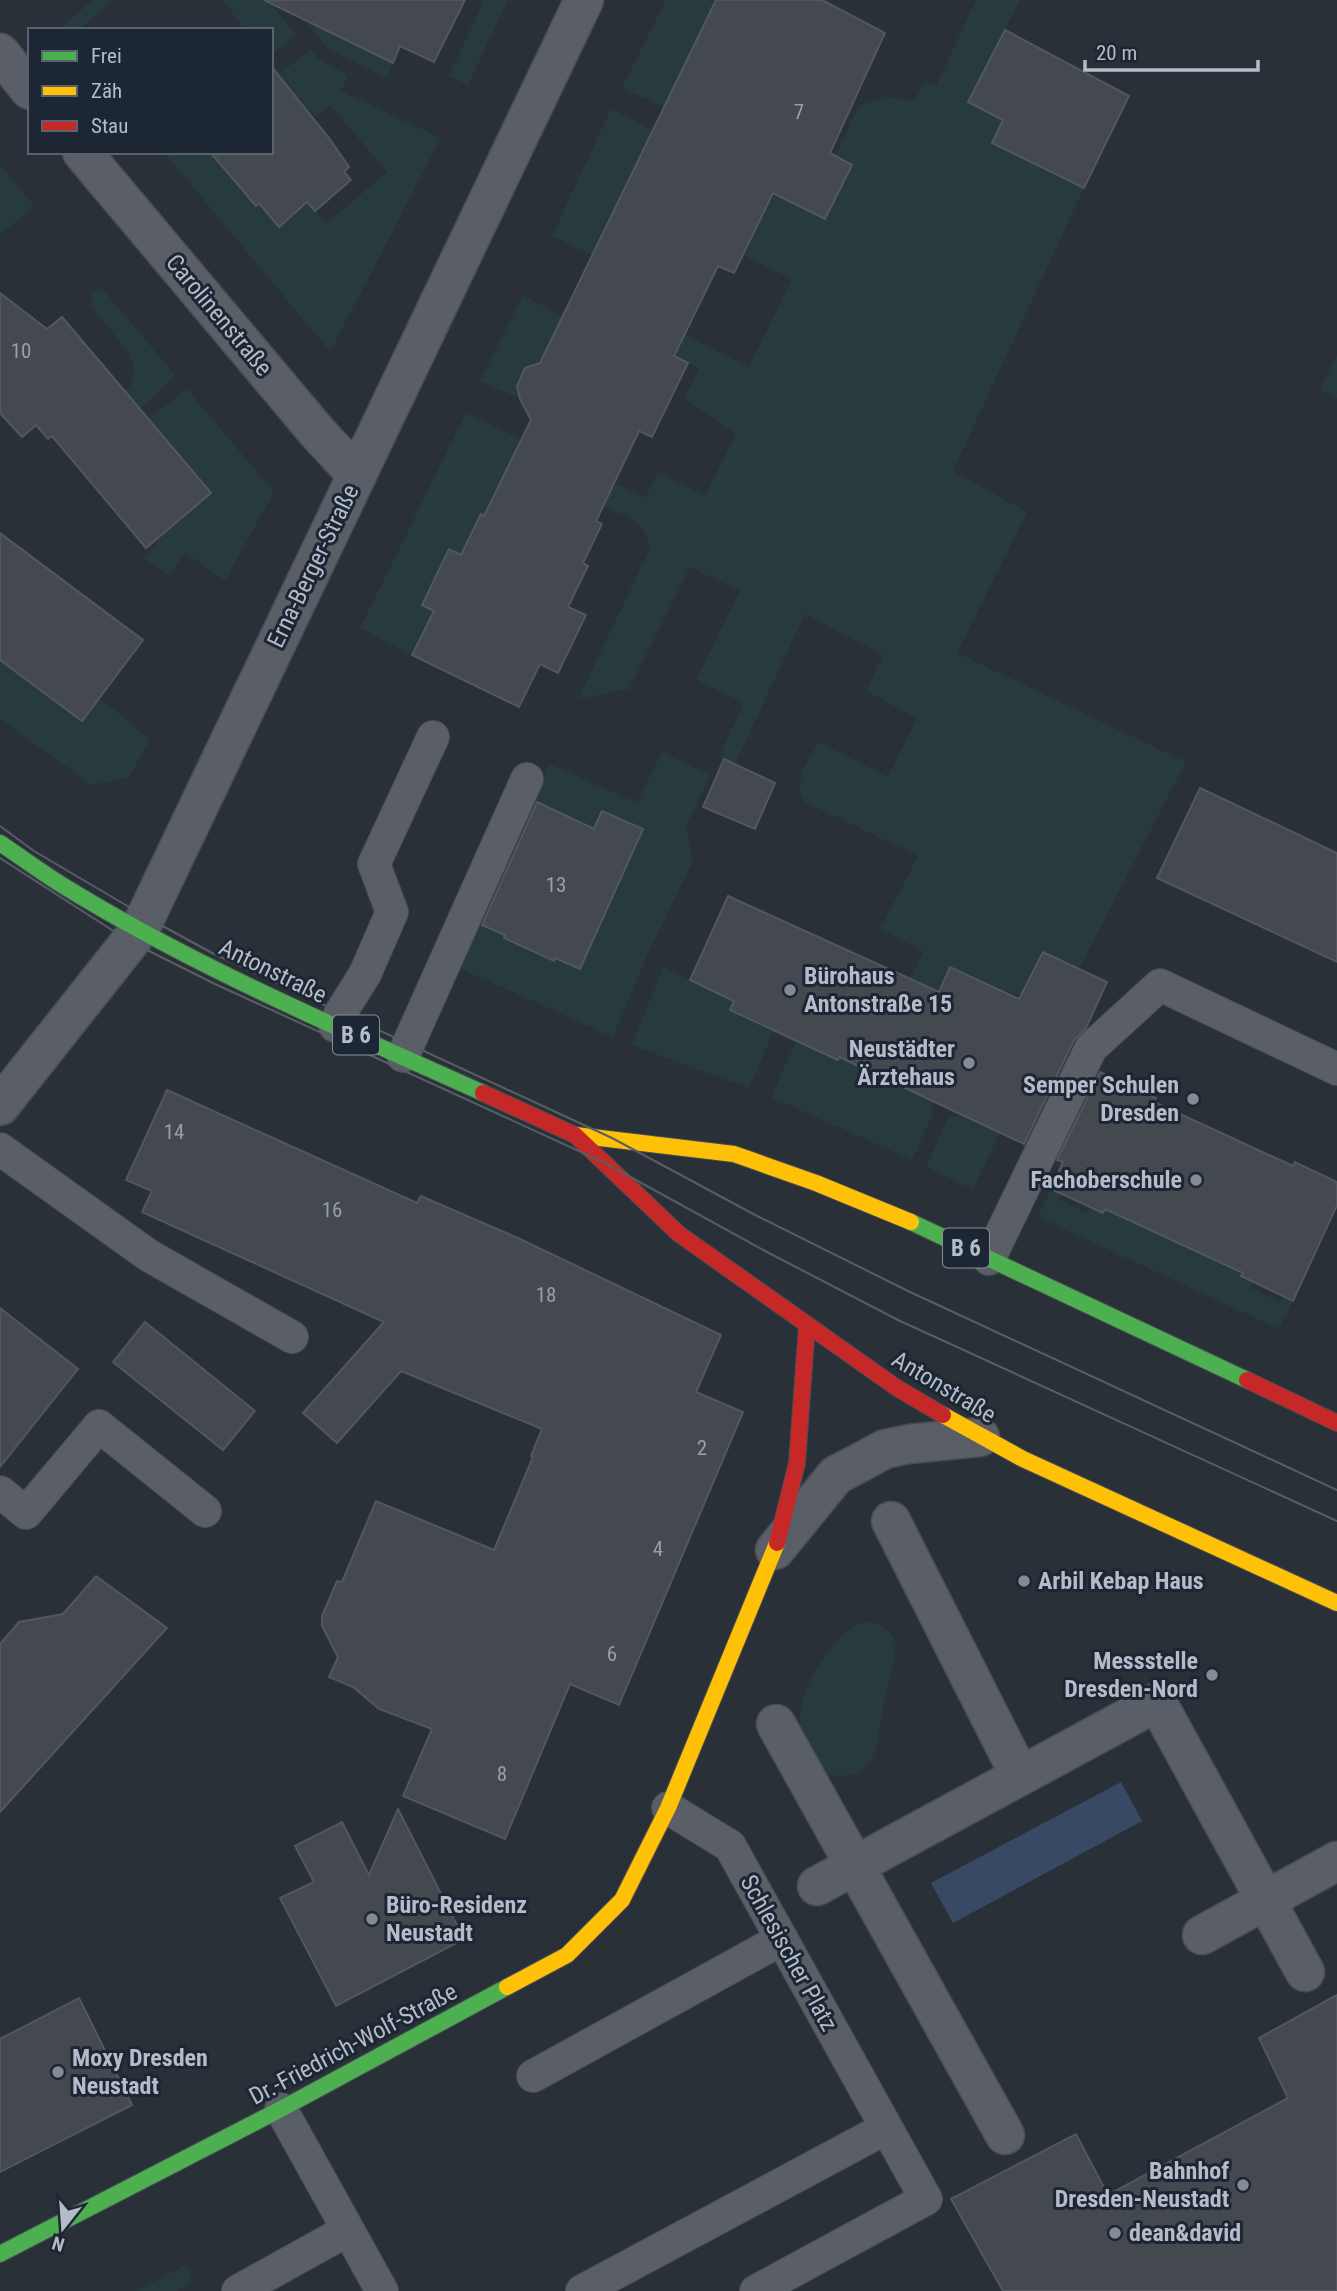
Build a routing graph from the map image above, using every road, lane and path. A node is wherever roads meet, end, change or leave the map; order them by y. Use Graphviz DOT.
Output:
graph roads {
  1 [pos="584,0"];
  2 [pos="0,53"];
  3 [pos="28,88"];
  4 [pos="84,154"];
  5 [pos="357,475"];
  6 [pos="433,737"];
  7 [pos="527,779"];
  8 [pos="0,843"];
  9 [pos="140,929"];
  10 [pos="335,1026"];
  11 [pos="403,1056"];
  12 [pos="1337,1069"];
  13 [pos="0,1106"];
  14 [pos="575,1135"];
  15 [pos="0,1149"];
  16 [pos="989,1259"];
  17 [pos="807,1325"];
  18 [pos="292,1337"];
  19 [pos="1337,1423"];
  20 [pos="980,1437"];
  21 [pos="0,1492"];
  22 [pos="205,1511"];
  23 [pos="891,1521"];
  24 [pos="775,1550"];
  25 [pos="1337,1603"];
  26 [pos="776,1724"];
  27 [pos="1020,1776"];
  28 [pos="668,1808"];
  29 [pos="1337,1861"];
  30 [pos="855,1864"];
  31 [pos="817,1886"];
  32 [pos="1266,1900"];
  33 [pos="1202,1935"];
  34 [pos="782,1939"];
  35 [pos="1306,1972"];
  36 [pos="533,2076"];
  37 [pos="281,2109"];
  38 [pos="886,2128"];
  39 [pos="1005,2135"];
  40 [pos="348,2230"];
  41 [pos="0,2254"];
  42 [pos="238,2291"];
  43 [pos="382,2291"];
  44 [pos="582,2291"];
  45 [pos="756,2291"];
  1 -- 5 [label="street, Erna-Berger-Straße"];
  2 -- 3 [label="street"];
  4 -- 5 [label="street, Carolinenstraße"];
  5 -- 9 [label="street, Erna-Berger-Straße"];
  6 -- 10 [label="lane"];
  7 -- 11 [label="lane"];
  8 -- 9 [label="main road, Antonstraße / B 6"];
  9 -- 10 [label="main road, Antonstraße / B 6"];
  9 -- 13 [label="street, Erna-Berger-Straße"];
  10 -- 11 [label="main road, Antonstraße / B 6"];
  11 -- 14 [label="main road, Antonstraße / B 6"];
  12 -- 16 [label="lane"];
  14 -- 16 [label="main road, Antonstraße / B 6"];
  14 -- 17 [label="main road, Antonstraße / B 6"];
  15 -- 18 [label="lane"];
  16 -- 19 [label="main road, Antonstraße / B 6"];
  17 -- 20 [label="main road, Antonstraße / B 6"];
  17 -- 24 [label="main road"];
  20 -- 24 [label="street"];
  20 -- 25 [label="main road, Antonstraße / B 6"];
  21 -- 22 [label="lane"];
  23 -- 27 [label="street"];
  24 -- 28 [label="main road"];
  26 -- 30 [label="street"];
  27 -- 30 [label="street"];
  27 -- 32 [label="street"];
  28 -- 34 [label="lane, Schlesischer Platz"];
  28 -- 37 [label="main road, Dr.-Friedrich-Wolf-Straße"];
  29 -- 32 [label="street"];
  30 -- 31 [label="street"];
  30 -- 39 [label="street"];
  32 -- 33 [label="street"];
  32 -- 35 [label="street"];
  34 -- 36 [label="lane"];
  34 -- 38 [label="lane, Schlesischer Platz"];
  37 -- 40 [label="lane"];
  37 -- 41 [label="main road, Dr.-Friedrich-Wolf-Straße"];
  38 -- 44 [label="lane"];
  38 -- 45 [label="lane, Schlesischer Platz"];
  40 -- 42 [label="lane"];
  40 -- 43 [label="lane"];
}
